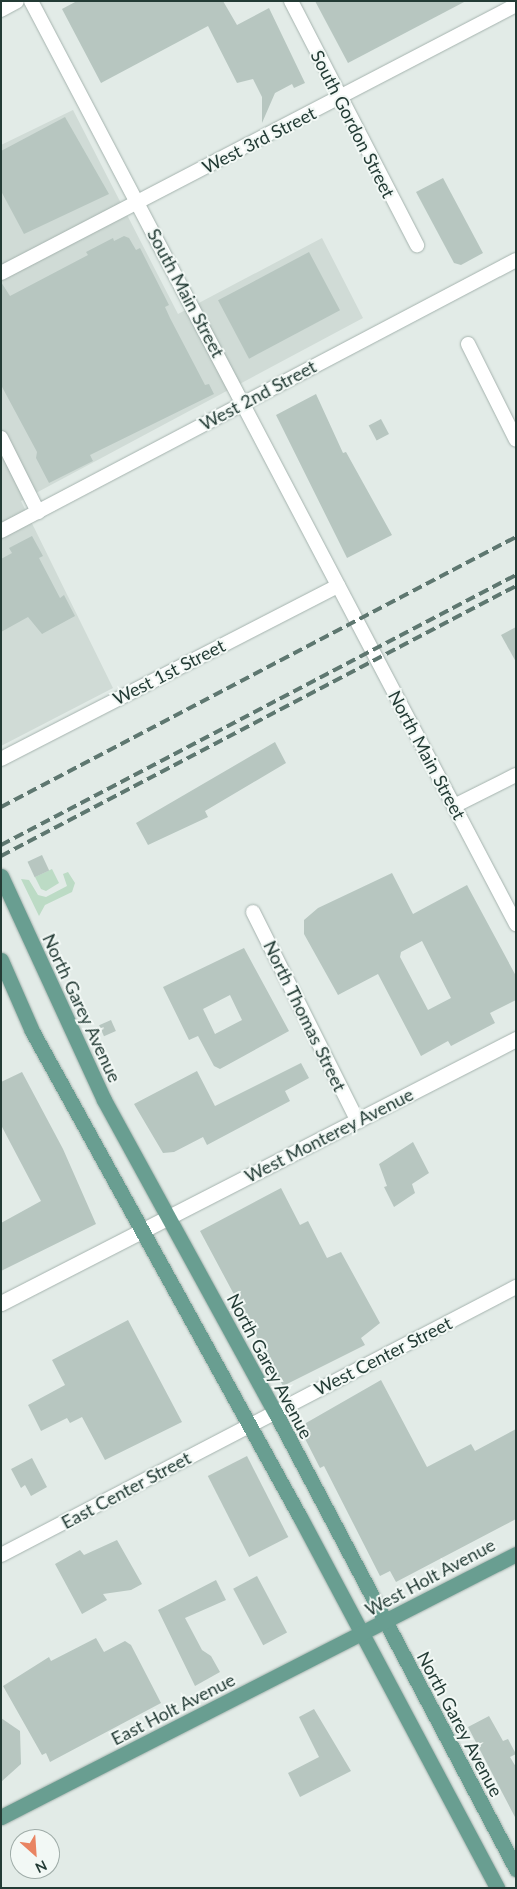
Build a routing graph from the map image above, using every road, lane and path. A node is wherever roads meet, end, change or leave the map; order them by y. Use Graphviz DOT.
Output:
graph roads {
  1 [pos="17,1"];
  2 [pos="31,1"];
  3 [pos="291,1"];
  4 [pos="516,5"];
  5 [pos="1,10"];
  6 [pos="340,99"];
  7 [pos="138,201"];
  8 [pos="417,245"];
  9 [pos="516,260"];
  10 [pos="1,273"];
  11 [pos="468,344"];
  12 [pos="244,402"];
  13 [pos="1,438"];
  14 [pos="516,440"];
  15 [pos="38,512"];
  16 [pos="1,531"];
  17 [pos="338,586"];
  18 [pos="1,759"];
  19 [pos="516,775"];
  20 [pos="454,806"];
  21 [pos="1,876"];
  22 [pos="253,912"];
  23 [pos="516,924"];
  24 [pos="1,960"];
  25 [pos="516,1039"];
  26 [pos="357,1120"];
  27 [pos="170,1218"];
  28 [pos="143,1232"];
  29 [pos="516,1287"];
  30 [pos="1,1303"];
  31 [pos="275,1412"];
  32 [pos="250,1425"];
  33 [pos="516,1554"];
  34 [pos="1,1555"];
  35 [pos="386,1622"];
  36 [pos="362,1634"];
  37 [pos="1,1817"];
  38 [pos="516,1869"];
  39 [pos="496,1888"];
  1 -- 5 [label="street"];
  2 -- 7 [label="street, South Main Street"];
  3 -- 6 [label="street, South Gordon Street"];
  4 -- 6 [label="street, West 3rd Street"];
  6 -- 7 [label="street, West 3rd Street"];
  6 -- 8 [label="street, South Gordon Street"];
  7 -- 10 [label="street, West 3rd Street"];
  7 -- 12 [label="street, South Main Street"];
  9 -- 12 [label="street, West 2nd Street"];
  11 -- 14 [label="street"];
  12 -- 15 [label="street, West 2nd Street"];
  12 -- 17 [label="street, South Main Street"];
  13 -- 15 [label="street"];
  15 -- 16 [label="street, West 2nd Street"];
  17 -- 18 [label="street, West 1st Street"];
  17 -- 20 [label="street, North Main Street"];
  19 -- 20 [label="street"];
  20 -- 23 [label="street, North Main Street"];
  21 -- 27 [label="main road, North Garey Avenue"];
  22 -- 26 [label="street, North Thomas Street"];
  24 -- 28 [label="main road"];
  25 -- 26 [label="street, West Monterey Avenue"];
  26 -- 27 [label="street, West Monterey Avenue"];
  27 -- 28 [label="street, West Monterey Avenue"];
  27 -- 31 [label="main road, North Garey Avenue"];
  28 -- 30 [label="street, West Monterey Avenue"];
  28 -- 32 [label="main road"];
  29 -- 31 [label="street, West Center Street"];
  31 -- 32 [label="street, West Center Street"];
  31 -- 35 [label="main road, North Garey Avenue"];
  32 -- 34 [label="street, East Center Street"];
  32 -- 36 [label="main road"];
  33 -- 35 [label="main road, West Holt Avenue"];
  35 -- 36 [label="main road, West Holt Avenue"];
  35 -- 38 [label="main road, North Garey Avenue"];
  36 -- 37 [label="main road, East Holt Avenue"];
  36 -- 39 [label="main road"];
}
